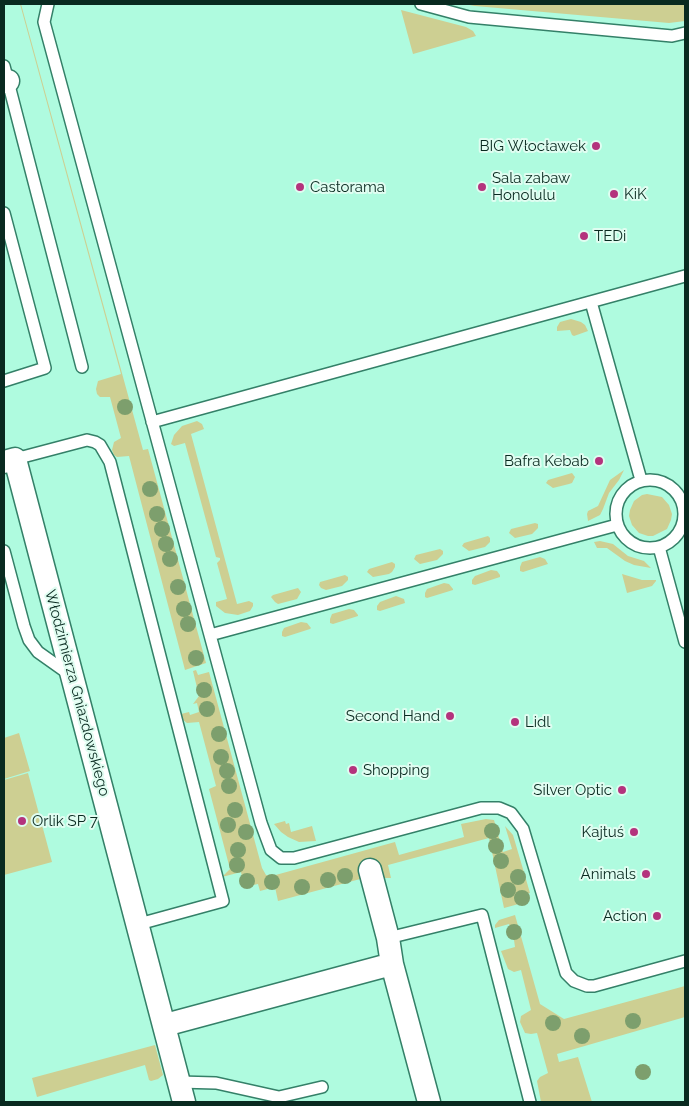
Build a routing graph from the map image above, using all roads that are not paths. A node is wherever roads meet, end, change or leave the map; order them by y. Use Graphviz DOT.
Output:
graph roads {
  1 [pos="48,4"];
  2 [pos="421,4"];
  3 [pos="685,33"];
  4 [pos="5,76"];
  5 [pos="4,213"];
  6 [pos="685,276"];
  7 [pos="591,302"];
  8 [pos="82,367"];
  9 [pos="4,381"];
  10 [pos="152,422"];
  11 [pos="9,461"];
  12 [pos="641,480"];
  13 [pos="684,506"];
  14 [pos="616,524"];
  15 [pos="659,547"];
  16 [pos="4,551"];
  17 [pos="210,635"];
  18 [pos="685,642"];
  19 [pos="74,680"];
  20 [pos="370,870"];
  21 [pos="138,924"];
  22 [pos="388,938"];
  23 [pos="685,961"];
  24 [pos="392,964"];
  25 [pos="165,1025"];
  26 [pos="322,1087"];
  27 [pos="182,1092"];
  28 [pos="429,1102"];
  29 [pos="530,1102"];
  1 -- 10 [label="lane"];
  2 -- 3 [label="lane"];
  4 -- 8 [label="lane"];
  5 -- 9 [label="lane"];
  6 -- 7 [label="lane"];
  7 -- 10 [label="lane"];
  7 -- 12 [label="lane"];
  10 -- 17 [label="lane"];
  11 -- 19 [label="street, Włodzimierza Gniazdowskiego"];
  11 -- 21 [label="lane"];
  12 -- 13 [label="lane"];
  12 -- 14 [label="lane"];
  13 -- 15 [label="lane"];
  14 -- 15 [label="lane"];
  14 -- 17 [label="lane"];
  15 -- 18 [label="lane"];
  16 -- 19 [label="lane"];
  17 -- 23 [label="lane"];
  19 -- 21 [label="street, Włodzimierza Gniazdowskiego"];
  20 -- 22 [label="street"];
  21 -- 25 [label="street, Włodzimierza Gniazdowskiego"];
  22 -- 24 [label="street"];
  22 -- 29 [label="lane"];
  24 -- 25 [label="street"];
  24 -- 28 [label="street"];
  25 -- 27 [label="street, Włodzimierza Gniazdowskiego"];
  26 -- 27 [label="lane"];
}
